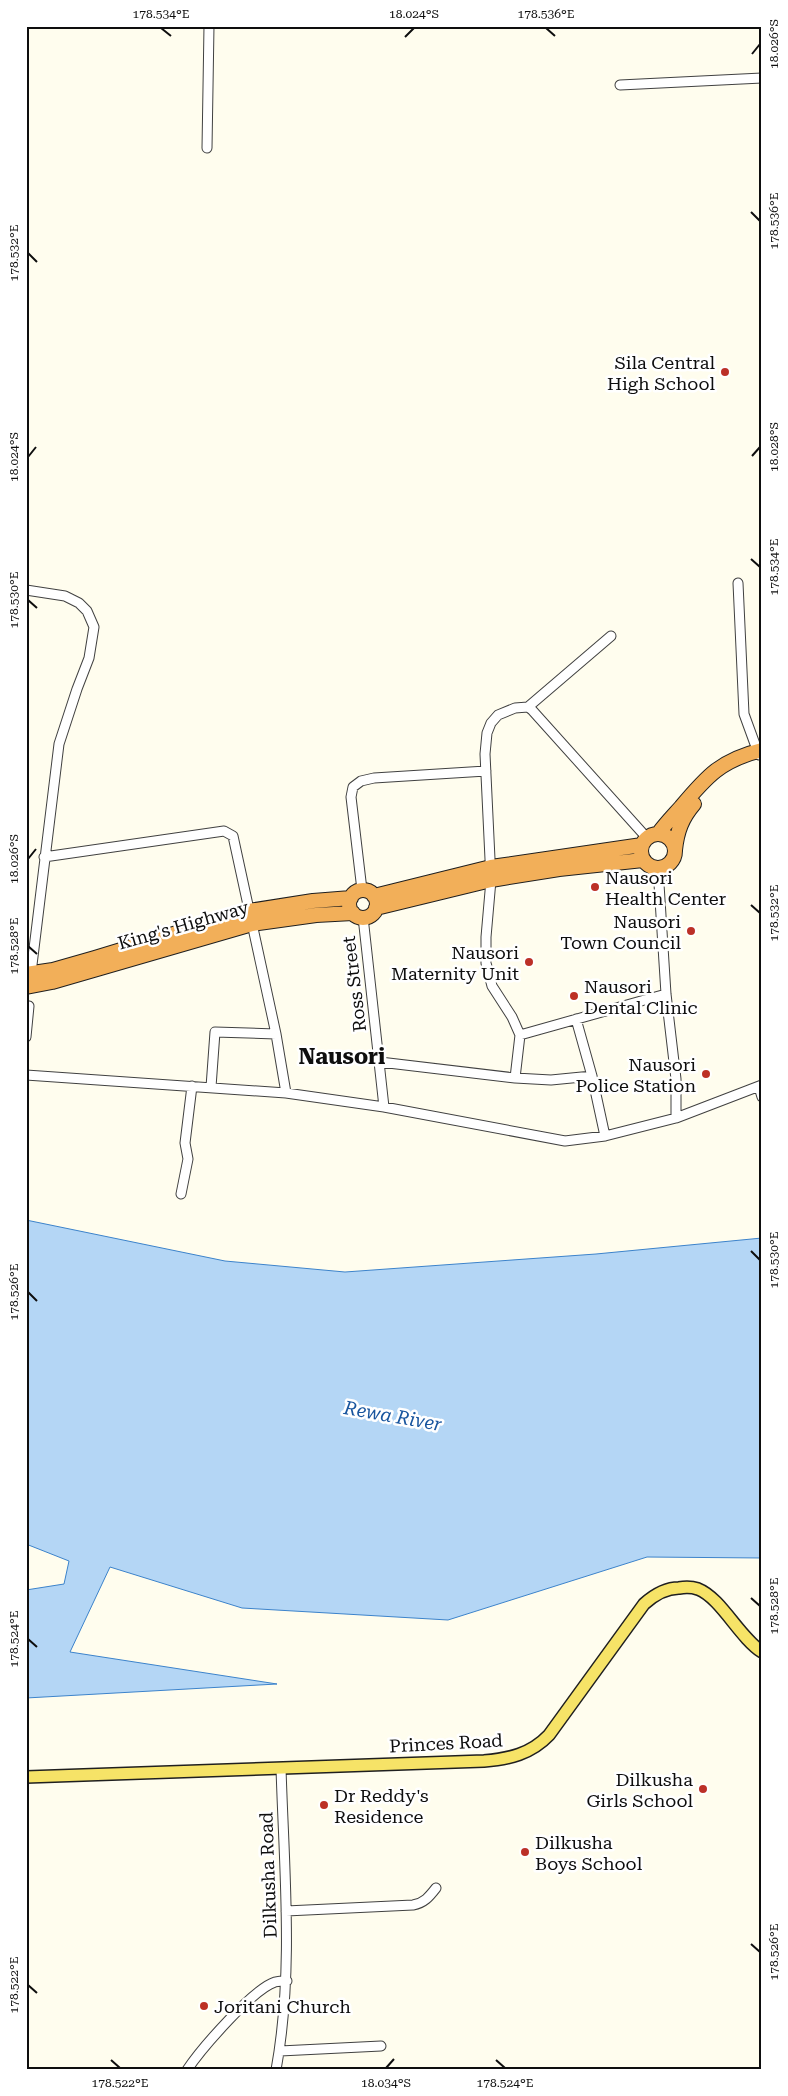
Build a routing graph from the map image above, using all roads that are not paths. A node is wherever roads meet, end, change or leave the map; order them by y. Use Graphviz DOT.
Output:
graph roads {
  1 [pos="209,26"];
  2 [pos="762,78"];
  3 [pos="620,85"];
  4 [pos="207,148"];
  5 [pos="738,583"];
  6 [pos="26,590"];
  7 [pos="611,636"];
  8 [pos="528,707"];
  9 [pos="760,754"];
  10 [pos="486,771"];
  11 [pos="649,839"];
  12 [pos="673,856"];
  13 [pos="44,857"];
  14 [pos="647,864"];
  15 [pos="491,874"];
  16 [pos="659,884"];
  17 [pos="366,898"];
  18 [pos="358,915"];
  19 [pos="251,918"];
  20 [pos="28,974"];
  21 [pos="26,987"];
  22 [pos="666,994"];
  23 [pos="29,1006"];
  24 [pos="576,1019"];
  25 [pos="276,1034"];
  26 [pos="520,1035"];
  27 [pos="26,1037"];
  28 [pos="380,1062"];
  29 [pos="26,1075"];
  30 [pos="592,1076"];
  31 [pos="515,1078"];
  32 [pos="192,1086"];
  33 [pos="760,1086"];
  34 [pos="211,1087"];
  35 [pos="286,1093"];
  36 [pos="762,1097"];
  37 [pos="384,1107"];
  38 [pos="676,1118"];
  39 [pos="605,1136"];
  40 [pos="181,1194"];
  41 [pos="762,1652"];
  42 [pos="281,1768"];
  43 [pos="26,1777"];
  44 [pos="436,1888"];
  45 [pos="286,1911"];
  46 [pos="287,1981"];
  47 [pos="381,2046"];
  48 [pos="280,2051"];
  49 [pos="187,2070"];
  50 [pos="276,2070"];
  1 -- 4 [label="street"];
  2 -- 3 [label="street"];
  5 -- 9 [label="street"];
  6 -- 13 [label="street"];
  7 -- 8 [label="street"];
  8 -- 10 [label="street"];
  8 -- 11 [label="street"];
  9 -- 11 [label="highway"];
  9 -- 12 [label="highway"];
  10 -- 15 [label="street"];
  10 -- 17 [label="street"];
  11 -- 12 [label="highway"];
  11 -- 14 [label="highway"];
  11 -- 15 [label="highway, King's Highway"];
  12 -- 14 [label="highway"];
  12 -- 16 [label="street"];
  13 -- 19 [label="street"];
  13 -- 20 [label="street"];
  14 -- 15 [label="highway, King's Highway"];
  14 -- 16 [label="street"];
  15 -- 17 [label="highway, King's Highway"];
  15 -- 26 [label="street"];
  16 -- 22 [label="street"];
  17 -- 18 [label="highway"];
  17 -- 18 [label="highway"];
  17 -- 19 [label="highway, King's Highway"];
  18 -- 19 [label="highway, King's Highway"];
  18 -- 28 [label="street, Ross Street"];
  19 -- 20 [label="highway, King's Highway"];
  19 -- 21 [label="highway, King's Highway"];
  19 -- 25 [label="street"];
  22 -- 24 [label="street"];
  22 -- 38 [label="street"];
  23 -- 27 [label="street"];
  24 -- 26 [label="street"];
  24 -- 30 [label="street"];
  25 -- 34 [label="street"];
  25 -- 35 [label="street"];
  26 -- 31 [label="street"];
  28 -- 31 [label="street"];
  28 -- 37 [label="street, Ross Street"];
  29 -- 32 [label="street"];
  30 -- 31 [label="street"];
  30 -- 39 [label="street"];
  32 -- 34 [label="street"];
  32 -- 40 [label="street"];
  33 -- 36 [label="street"];
  33 -- 38 [label="street"];
  34 -- 35 [label="street"];
  35 -- 37 [label="street"];
  37 -- 39 [label="street"];
  38 -- 39 [label="street"];
  41 -- 42 [label="main road, Princes Road"];
  42 -- 43 [label="main road, Princes Road"];
  42 -- 45 [label="street, Dilkusha Road"];
  44 -- 45 [label="street"];
  45 -- 46 [label="street, Dilkusha Road"];
  46 -- 48 [label="street, Dilkusha Road"];
  46 -- 49 [label="street"];
  47 -- 48 [label="street"];
  48 -- 50 [label="street, Dilkusha Road"];
}
